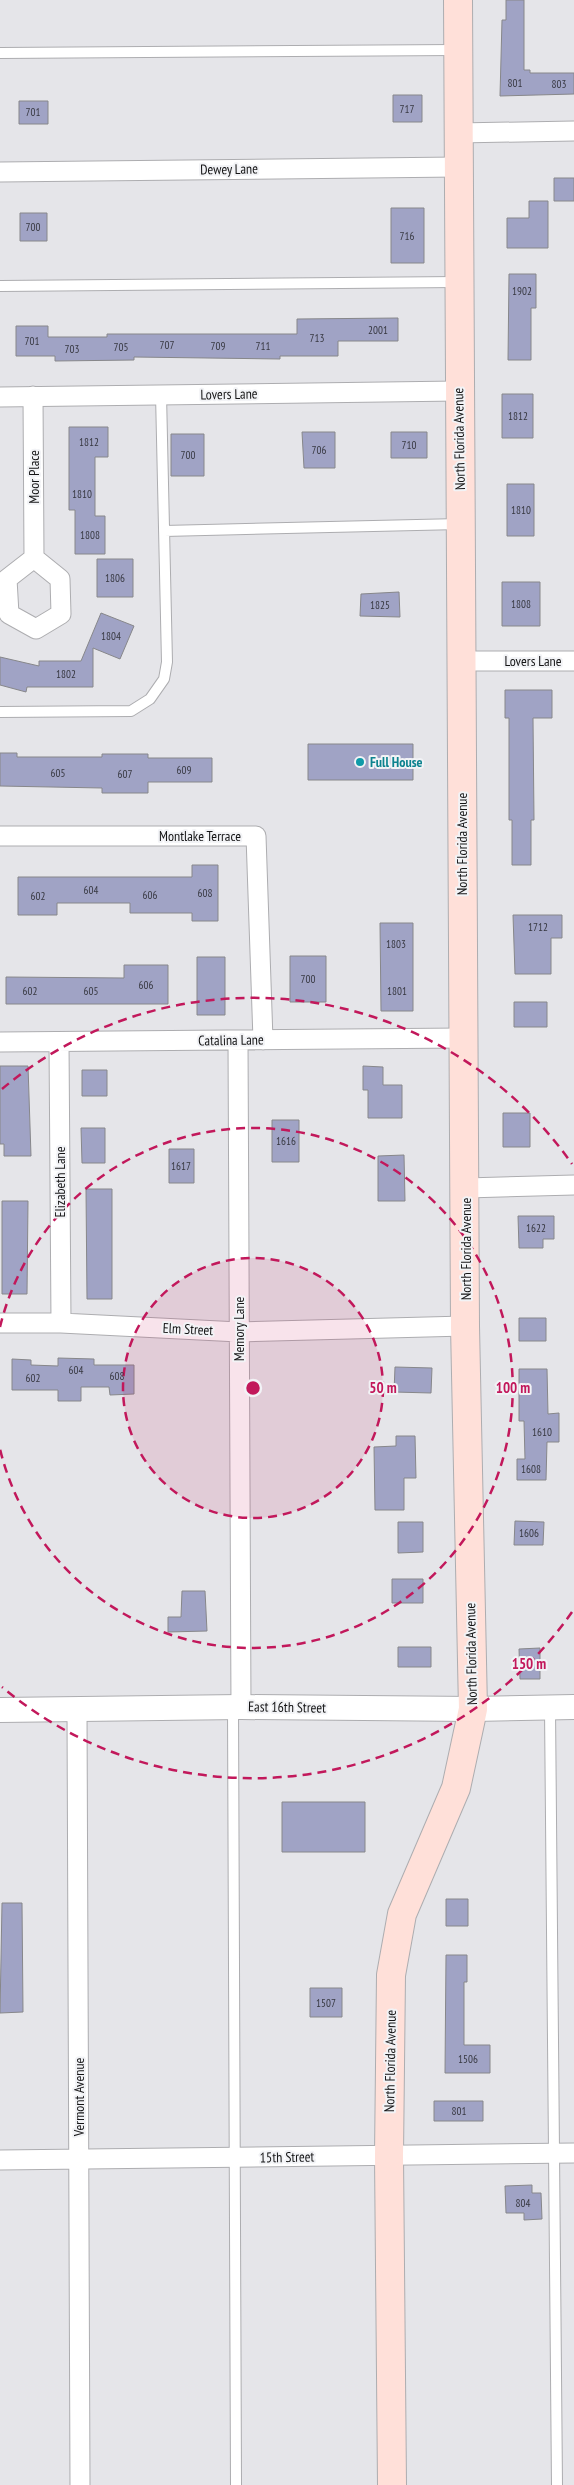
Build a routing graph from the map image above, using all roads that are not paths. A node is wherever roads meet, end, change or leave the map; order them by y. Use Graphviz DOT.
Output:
graph roads {
  1 [pos="458,0"];
  2 [pos="458,50"];
  3 [pos="0,53"];
  4 [pos="574,132"];
  5 [pos="458,133"];
  6 [pos="458,167"];
  7 [pos="0,172"];
  8 [pos="458,282"];
  9 [pos="0,286"];
  10 [pos="458,391"];
  11 [pos="161,394"];
  12 [pos="33,396"];
  13 [pos="0,397"];
  14 [pos="460,524"];
  15 [pos="164,531"];
  16 [pos="34,558"];
  17 [pos="462,661"];
  18 [pos="574,661"];
  19 [pos="0,712"];
  20 [pos="0,836"];
  21 [pos="463,1038"];
  22 [pos="238,1040"];
  23 [pos="264,1040"];
  24 [pos="0,1042"];
  25 [pos="59,1042"];
  26 [pos="574,1185"];
  27 [pos="466,1188"];
  28 [pos="0,1323"];
  29 [pos="61,1323"];
  30 [pos="465,1326"];
  31 [pos="239,1332"];
  32 [pos="237,1707"];
  33 [pos="574,1707"];
  34 [pos="550,1708"];
  35 [pos="473,1709"];
  36 [pos="0,1710"];
  37 [pos="77,1710"];
  38 [pos="574,2153"];
  39 [pos="555,2154"];
  40 [pos="389,2156"];
  41 [pos="235,2157"];
  42 [pos="79,2159"];
  43 [pos="0,2160"];
  44 [pos="80,2485"];
  45 [pos="236,2485"];
  46 [pos="392,2485"];
  47 [pos="557,2485"];
  1 -- 2 [label="main road, North Florida Avenue"];
  2 -- 3 [label="lane"];
  2 -- 5 [label="main road, North Florida Avenue"];
  4 -- 5 [label="street"];
  5 -- 6 [label="main road, North Florida Avenue"];
  6 -- 7 [label="street, Dewey Lane"];
  6 -- 8 [label="main road, North Florida Avenue"];
  8 -- 9 [label="lane"];
  8 -- 10 [label="main road, North Florida Avenue"];
  10 -- 11 [label="street, Lovers Lane"];
  10 -- 14 [label="main road, North Florida Avenue"];
  11 -- 12 [label="street, Lovers Lane"];
  11 -- 15 [label="lane"];
  12 -- 13 [label="street, Lovers Lane"];
  12 -- 16 [label="street, Moor Place"];
  14 -- 15 [label="lane"];
  14 -- 17 [label="main road, North Florida Avenue"];
  15 -- 19 [label="lane"];
  17 -- 18 [label="street, Lovers Lane"];
  17 -- 21 [label="main road, North Florida Avenue"];
  20 -- 23 [label="street, Montlake Terrace"];
  21 -- 23 [label="street, Catalina Lane"];
  21 -- 27 [label="main road, North Florida Avenue"];
  22 -- 23 [label="street, Catalina Lane"];
  22 -- 25 [label="street, Catalina Lane"];
  22 -- 31 [label="street, Memory Lane"];
  24 -- 25 [label="street, Catalina Lane"];
  25 -- 29 [label="street, Elizabeth Lane"];
  26 -- 27 [label="street"];
  27 -- 30 [label="main road, North Florida Avenue"];
  28 -- 29 [label="street, Elm Street"];
  29 -- 31 [label="street, Elm Street"];
  30 -- 31 [label="street, Elm Street"];
  30 -- 35 [label="main road, North Florida Avenue"];
  31 -- 32 [label="street, Memory Lane"];
  32 -- 35 [label="street, East 16th Street"];
  32 -- 37 [label="street, East 16th Street"];
  32 -- 41 [label="lane"];
  33 -- 34 [label="street, East 16th Street"];
  34 -- 35 [label="street, East 16th Street"];
  34 -- 39 [label="lane"];
  35 -- 40 [label="main road, North Florida Avenue"];
  36 -- 37 [label="street, East 16th Street"];
  37 -- 42 [label="street, Vermont Avenue"];
  38 -- 39 [label="street, 15th Street"];
  39 -- 40 [label="street, 15th Street"];
  39 -- 47 [label="lane"];
  40 -- 41 [label="street, 15th Street"];
  40 -- 46 [label="main road, North Florida Avenue"];
  41 -- 42 [label="street, 15th Street"];
  41 -- 45 [label="lane"];
  42 -- 43 [label="street, 15th Street"];
  42 -- 44 [label="street, Vermont Avenue"];
}
